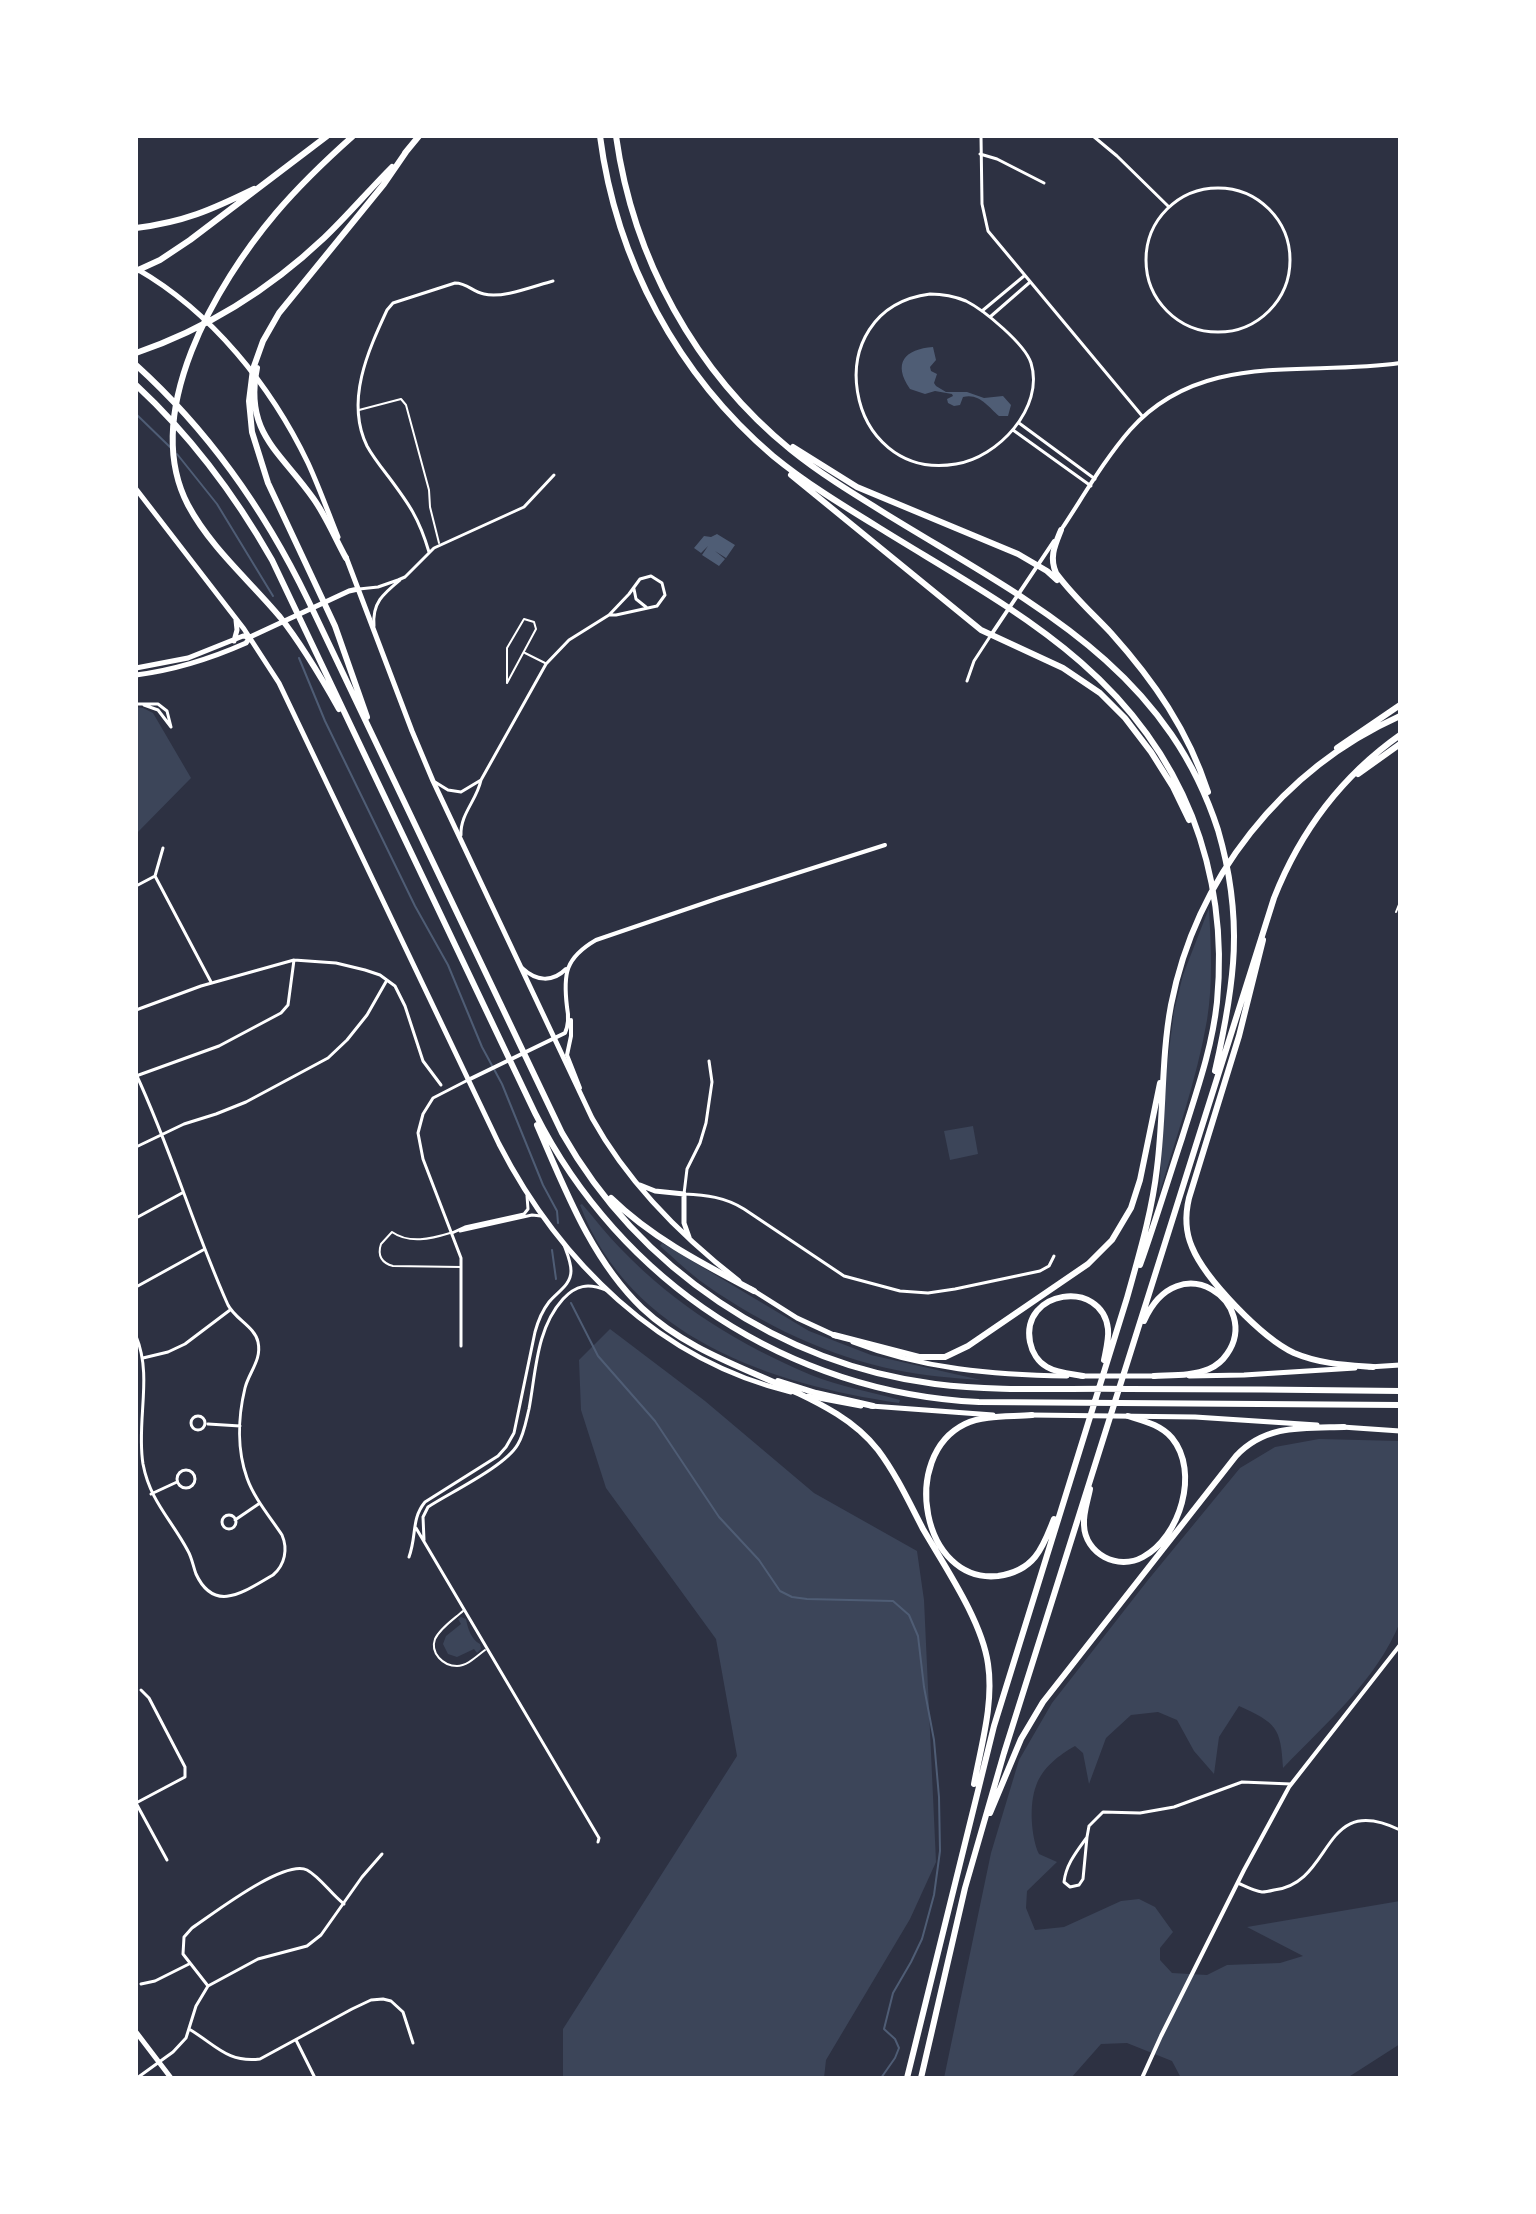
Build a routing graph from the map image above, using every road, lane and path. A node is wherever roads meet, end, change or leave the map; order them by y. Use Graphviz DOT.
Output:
graph roads {
  1 [pos="327,136"];
  2 [pos="353,136"];
  3 [pos="419,136"];
  4 [pos="600,136"];
  5 [pos="616,136"];
  6 [pos="981,136"];
  7 [pos="1093,136"];
  8 [pos="406,152"];
  9 [pos="980,154"];
  10 [pos="1044,183"];
  11 [pos="260,186"];
  12 [pos="1169,207"];
  13 [pos="136,228"];
  14 [pos="136,270"];
  15 [pos="1024,276"];
  16 [pos="553,281"];
  17 [pos="1029,283"];
  18 [pos="982,311"];
  19 [pos="990,318"];
  20 [pos="136,353"];
  21 [pos="1400,363"];
  22 [pos="136,365"];
  23 [pos="136,385"];
  24 [pos="252,396"];
  25 [pos="358,410"];
  26 [pos="1143,417"];
  27 [pos="1019,423"];
  28 [pos="1013,430"];
  29 [pos="769,431"];
  30 [pos="766,450"];
  31 [pos="554,475"];
  32 [pos="1095,479"];
  33 [pos="1091,486"];
  34 [pos="136,489"];
  35 [pos="1061,530"];
  36 [pos="440,546"];
  37 [pos="429,552"];
  38 [pos="346,558"];
  39 [pos="1037,566"];
  40 [pos="405,577"];
  41 [pos="634,587"];
  42 [pos="358,589"];
  43 [pos="646,607"];
  44 [pos="1088,610"];
  45 [pos="609,615"];
  46 [pos="236,619"];
  47 [pos="375,633"];
  48 [pos="991,635"];
  49 [pos="250,637"];
  50 [pos="234,641"];
  51 [pos="524,652"];
  52 [pos="546,664"];
  53 [pos="136,668"];
  54 [pos="136,675"];
  55 [pos="967,681"];
  56 [pos="136,704"];
  57 [pos="143,705"];
  58 [pos="1400,705"];
  59 [pos="1400,716"];
  60 [pos="1400,735"];
  61 [pos="376,743"];
  62 [pos="1400,744"];
  63 [pos="361,746"];
  64 [pos="1318,765"];
  65 [pos="481,780"];
  66 [pos="433,781"];
  67 [pos="1345,782"];
  68 [pos="1218,830"];
  69 [pos="461,839"];
  70 [pos="885,845"];
  71 [pos="163,848"];
  72 [pos="1203,848"];
  73 [pos="155,876"];
  74 [pos="136,886"];
  75 [pos="1400,902"];
  76 [pos="1396,912"];
  77 [pos="1267,916"];
  78 [pos="294,960"];
  79 [pos="521,966"];
  80 [pos="568,967"];
  81 [pos="387,980"];
  82 [pos="212,983"];
  83 [pos="567,1007"];
  84 [pos="136,1010"];
  85 [pos="555,1039"];
  86 [pos="1164,1060"];
  87 [pos="709,1061"];
  88 [pos="136,1075"];
  89 [pos="518,1077"];
  90 [pos="468,1080"];
  91 [pos="441,1085"];
  92 [pos="583,1099"];
  93 [pos="1204,1118"];
  94 [pos="163,1133"];
  95 [pos="136,1147"];
  96 [pos="594,1182"];
  97 [pos="636,1182"];
  98 [pos="183,1192"];
  99 [pos="684,1194"];
  100 [pos="527,1196"];
  101 [pos="541,1216"];
  102 [pos="136,1218"];
  103 [pos="452,1233"];
  104 [pos="691,1241"];
  105 [pos="564,1245"];
  106 [pos="204,1250"];
  107 [pos="1054,1256"];
  108 [pos="462,1267"];
  109 [pos="136,1287"];
  110 [pos="608,1291"];
  111 [pos="754,1291"];
  112 [pos="1127,1298"];
  113 [pos="230,1310"];
  114 [pos="834,1335"];
  115 [pos="136,1336"];
  116 [pos="461,1346"];
  117 [pos="1133,1346"];
  118 [pos="143,1358"];
  119 [pos="1400,1365"];
  120 [pos="1373,1367"];
  121 [pos="759,1376"];
  122 [pos="1083,1376"];
  123 [pos="1154,1376"];
  124 [pos="1101,1384"];
  125 [pos="1400,1391"];
  126 [pos="797,1394"];
  127 [pos="1400,1405"];
  128 [pos="873,1406"];
  129 [pos="138,1413"];
  130 [pos="1032,1415"];
  131 [pos="1128,1416"];
  132 [pos="206,1424"];
  133 [pos="240,1426"];
  134 [pos="1344,1427"];
  135 [pos="1400,1431"];
  136 [pos="1096,1462"];
  137 [pos="177,1482"];
  138 [pos="1068,1486"];
  139 [pos="151,1494"];
  140 [pos="260,1503"];
  141 [pos="235,1520"];
  142 [pos="416,1528"];
  143 [pos="426,1547"];
  144 [pos="409,1557"];
  145 [pos="464,1610"];
  146 [pos="1400,1645"];
  147 [pos="487,1649"];
  148 [pos="141,1690"];
  149 [pos="1292,1784"];
  150 [pos="136,1803"];
  151 [pos="1400,1830"];
  152 [pos="966,1832"];
  153 [pos="980,1835"];
  154 [pos="1087,1837"];
  155 [pos="598,1842"];
  156 [pos="382,1854"];
  157 [pos="167,1860"];
  158 [pos="1238,1883"];
  159 [pos="344,1904"];
  160 [pos="189,1964"];
  161 [pos="141,1984"];
  162 [pos="208,1986"];
  163 [pos="189,2029"];
  164 [pos="136,2032"];
  165 [pos="296,2040"];
  166 [pos="413,2043"];
  167 [pos="160,2062"];
  168 [pos="137,2078"];
  169 [pos="171,2078"];
  170 [pos="315,2078"];
  171 [pos="907,2078"];
  172 [pos="921,2078"];
  173 [pos="1142,2078"];
  1 -- 11 [label="highway"];
  2 -- 63 [label="highway"];
  3 -- 8 [label="highway"];
  4 -- 30 [label="highway"];
  5 -- 29 [label="highway"];
  6 -- 9 [label="street"];
  7 -- 12 [label="street"];
  8 -- 20 [label="highway"];
  8 -- 24 [label="highway"];
  9 -- 10 [label="street"];
  9 -- 15 [label="street"];
  11 -- 13 [label="highway"];
  11 -- 14 [label="highway"];
  12 -- 12 [label="street"];
  14 -- 38 [label="main road"];
  15 -- 17 [label="street"];
  15 -- 18 [label="street"];
  16 -- 25 [label="street"];
  17 -- 19 [label="street"];
  17 -- 26 [label="street"];
  18 -- 19 [label="street"];
  18 -- 28 [label="street"];
  19 -- 27 [label="street"];
  21 -- 26 [label="street"];
  22 -- 61 [label="highway"];
  23 -- 63 [label="highway"];
  24 -- 38 [label="highway"];
  24 -- 61 [label="highway"];
  25 -- 36 [label="lane"];
  25 -- 37 [label="street"];
  26 -- 32 [label="street"];
  27 -- 28 [label="street"];
  27 -- 32 [label="street"];
  28 -- 33 [label="street"];
  29 -- 39 [label="highway"];
  29 -- 68 [label="highway"];
  30 -- 48 [label="highway"];
  30 -- 72 [label="highway"];
  31 -- 36 [label="street"];
  32 -- 33 [label="street"];
  33 -- 35 [label="street"];
  34 -- 46 [label="main road"];
  35 -- 39 [label="street"];
  35 -- 44 [label="highway"];
  36 -- 37 [label="street"];
  37 -- 40 [label="street"];
  38 -- 42 [label="main road"];
  39 -- 44 [label="highway"];
  39 -- 48 [label="street"];
  40 -- 42 [label="street"];
  40 -- 47 [label="street"];
  41 -- 43 [label="street"];
  41 -- 43 [label="street"];
  41 -- 45 [label="street"];
  42 -- 47 [label="main road"];
  42 -- 49 [label="main road"];
  43 -- 45 [label="street"];
  44 -- 68 [label="highway"];
  45 -- 52 [label="street"];
  46 -- 49 [label="main road"];
  46 -- 50 [label="main road"];
  47 -- 66 [label="main road"];
  48 -- 55 [label="street"];
  48 -- 72 [label="highway"];
  49 -- 50 [label="main road"];
  49 -- 54 [label="main road"];
  49 -- 90 [label="main road"];
  50 -- 53 [label="main road"];
  51 -- 51 [label="lane"];
  51 -- 52 [label="lane"];
  52 -- 65 [label="street"];
  56 -- 57 [label="street"];
  57 -- 57 [label="street"];
  58 -- 64 [label="highway"];
  59 -- 64 [label="highway"];
  60 -- 67 [label="highway"];
  61 -- 96 [label="highway"];
  62 -- 67 [label="highway"];
  63 -- 89 [label="highway"];
  64 -- 86 [label="highway"];
  65 -- 66 [label="street"];
  65 -- 69 [label="street"];
  66 -- 69 [label="main road"];
  67 -- 77 [label="highway"];
  68 -- 93 [label="highway"];
  69 -- 79 [label="main road"];
  70 -- 80 [label="street"];
  71 -- 73 [label="street"];
  72 -- 112 [label="highway"];
  73 -- 74 [label="street"];
  73 -- 82 [label="street"];
  75 -- 76 [label="lane"];
  77 -- 93 [label="highway"];
  77 -- 120 [label="highway"];
  78 -- 81 [label="street"];
  78 -- 82 [label="street"];
  78 -- 88 [label="street"];
  79 -- 80 [label="street"];
  79 -- 85 [label="main road"];
  80 -- 83 [label="street"];
  81 -- 91 [label="street"];
  81 -- 94 [label="street"];
  82 -- 84 [label="street"];
  83 -- 85 [label="street"];
  83 -- 92 [label="street"];
  85 -- 90 [label="street"];
  85 -- 92 [label="main road"];
  86 -- 112 [label="highway"];
  86 -- 114 [label="highway"];
  87 -- 99 [label="street"];
  88 -- 94 [label="street"];
  89 -- 121 [label="highway"];
  89 -- 127 [label="highway"];
  90 -- 100 [label="main road"];
  90 -- 103 [label="street"];
  92 -- 97 [label="main road"];
  93 -- 117 [label="highway"];
  94 -- 95 [label="street"];
  94 -- 98 [label="street"];
  96 -- 111 [label="highway"];
  96 -- 125 [label="highway"];
  97 -- 99 [label="main road"];
  97 -- 104 [label="main road"];
  98 -- 102 [label="street"];
  98 -- 106 [label="street"];
  99 -- 104 [label="main road"];
  99 -- 107 [label="street"];
  100 -- 101 [label="main road"];
  100 -- 103 [label="street"];
  101 -- 103 [label="street"];
  101 -- 105 [label="main road"];
  103 -- 108 [label="street"];
  103 -- 108 [label="lane"];
  104 -- 111 [label="main road"];
  105 -- 110 [label="main road"];
  105 -- 142 [label="street"];
  106 -- 109 [label="street"];
  106 -- 113 [label="street"];
  108 -- 116 [label="street"];
  110 -- 126 [label="main road"];
  110 -- 143 [label="street"];
  111 -- 114 [label="main road"];
  112 -- 124 [label="highway"];
  113 -- 118 [label="street"];
  113 -- 133 [label="street"];
  114 -- 122 [label="main road"];
  115 -- 118 [label="street"];
  117 -- 123 [label="highway"];
  117 -- 136 [label="highway"];
  118 -- 129 [label="street"];
  119 -- 120 [label="main road"];
  120 -- 123 [label="main road"];
  121 -- 126 [label="highway"];
  121 -- 128 [label="highway"];
  122 -- 123 [label="main road"];
  122 -- 124 [label="highway"];
  124 -- 138 [label="highway"];
  126 -- 128 [label="main road"];
  126 -- 152 [label="highway"];
  128 -- 130 [label="main road"];
  129 -- 139 [label="street"];
  130 -- 131 [label="main road"];
  130 -- 138 [label="highway"];
  131 -- 134 [label="main road"];
  131 -- 136 [label="highway"];
  132 -- 133 [label="street"];
  133 -- 140 [label="street"];
  134 -- 135 [label="main road"];
  134 -- 153 [label="highway"];
  136 -- 153 [label="highway"];
  137 -- 137 [label="street"];
  137 -- 139 [label="street"];
  138 -- 152 [label="highway"];
  139 -- 140 [label="street"];
  140 -- 141 [label="street"];
  142 -- 143 [label="street"];
  142 -- 144 [label="street"];
  143 -- 145 [label="street"];
  145 -- 147 [label="street"];
  145 -- 147 [label="lane"];
  146 -- 149 [label="street"];
  147 -- 155 [label="street"];
  148 -- 150 [label="street"];
  149 -- 154 [label="street"];
  149 -- 158 [label="street"];
  150 -- 157 [label="street"];
  151 -- 158 [label="street"];
  152 -- 171 [label="highway"];
  153 -- 172 [label="highway"];
  154 -- 154 [label="street"];
  156 -- 159 [label="street"];
  158 -- 173 [label="street"];
  159 -- 160 [label="street"];
  159 -- 162 [label="street"];
  160 -- 161 [label="street"];
  160 -- 162 [label="street"];
  162 -- 163 [label="street"];
  163 -- 165 [label="street"];
  163 -- 167 [label="street"];
  164 -- 167 [label="main road"];
  165 -- 166 [label="street"];
  165 -- 170 [label="street"];
  167 -- 168 [label="street"];
  167 -- 169 [label="main road"];
}
